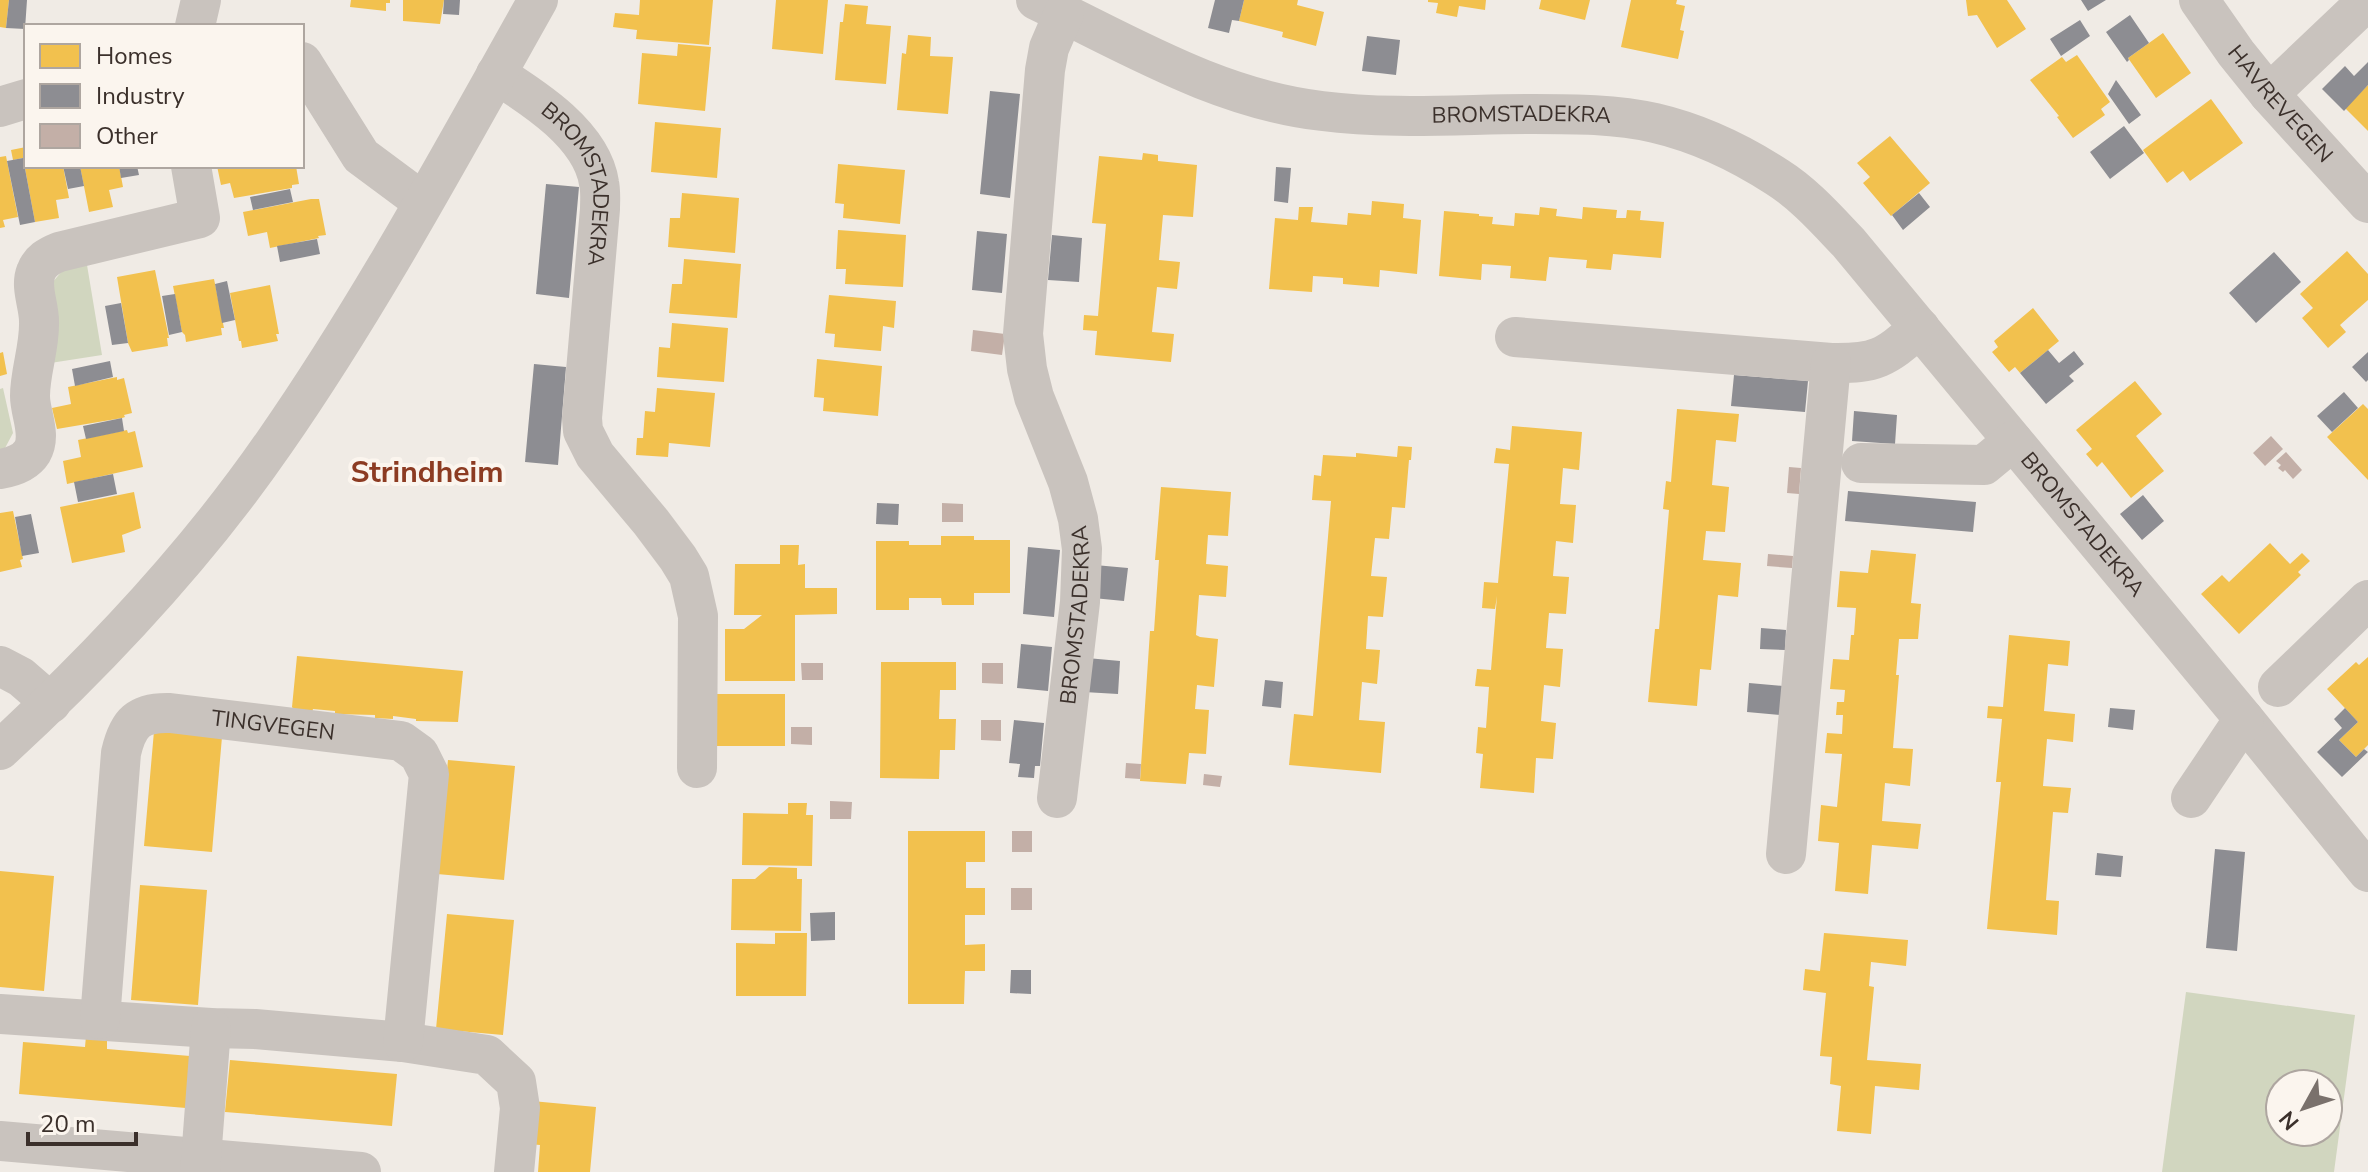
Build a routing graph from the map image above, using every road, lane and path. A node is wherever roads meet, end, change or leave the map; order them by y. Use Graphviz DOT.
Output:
graph roads {
  1 [pos="201,0"];
  2 [pos="538,0"];
  3 [pos="2199,0"];
  4 [pos="2368,0"];
  5 [pos="1050,7"];
  6 [pos="195,24"];
  7 [pos="304,65"];
  8 [pos="496,74"];
  9 [pos="2269,94"];
  10 [pos="24,100"];
  11 [pos="0,107"];
  12 [pos="191,168"];
  13 [pos="423,202"];
  14 [pos="2368,203"];
  15 [pos="1920,328"];
  16 [pos="1515,337"];
  17 [pos="1831,363"];
  18 [pos="2013,441"];
  19 [pos="1861,463"];
  20 [pos="0,469"];
  21 [pos="2368,600"];
  22 [pos="0,666"];
  23 [pos="2278,687"];
  24 [pos="51,703"];
  25 [pos="2244,719"];
  26 [pos="0,750"];
  27 [pos="697,768"];
  28 [pos="1057,798"];
  29 [pos="2191,798"];
  30 [pos="1786,854"];
  31 [pos="2368,872"];
  32 [pos="0,1014"];
  33 [pos="100,1019"];
  34 [pos="211,1028"];
  35 [pos="403,1042"];
  36 [pos="0,1141"];
  37 [pos="201,1166"];
  38 [pos="361,1172"];
  39 [pos="514,1172"];
  1 -- 6 [label="street"];
  2 -- 8 [label="street"];
  3 -- 9 [label="street, HAVREVEGEN"];
  4 -- 9 [label="street"];
  5 -- 15 [label="street, BROMSTADEKRA"];
  5 -- 28 [label="street, BROMSTADEKRA"];
  7 -- 13 [label="street"];
  8 -- 13 [label="street"];
  8 -- 27 [label="street, BROMSTADEKRA"];
  9 -- 14 [label="street, HAVREVEGEN"];
  10 -- 11 [label="street"];
  12 -- 20 [label="street"];
  13 -- 24 [label="street"];
  15 -- 17 [label="street"];
  15 -- 18 [label="street, BROMSTADEKRA"];
  16 -- 17 [label="street"];
  17 -- 30 [label="street"];
  18 -- 19 [label="street"];
  18 -- 25 [label="street, BROMSTADEKRA"];
  21 -- 23 [label="street"];
  22 -- 24 [label="street"];
  24 -- 26 [label="street"];
  25 -- 29 [label="street"];
  25 -- 31 [label="street, BROMSTADEKRA"];
  32 -- 33 [label="street"];
  33 -- 34 [label="street"];
  33 -- 35 [label="street, TINGVEGEN"];
  34 -- 35 [label="street"];
  34 -- 37 [label="street"];
  35 -- 39 [label="street"];
  36 -- 37 [label="street"];
  37 -- 38 [label="street"];
}
